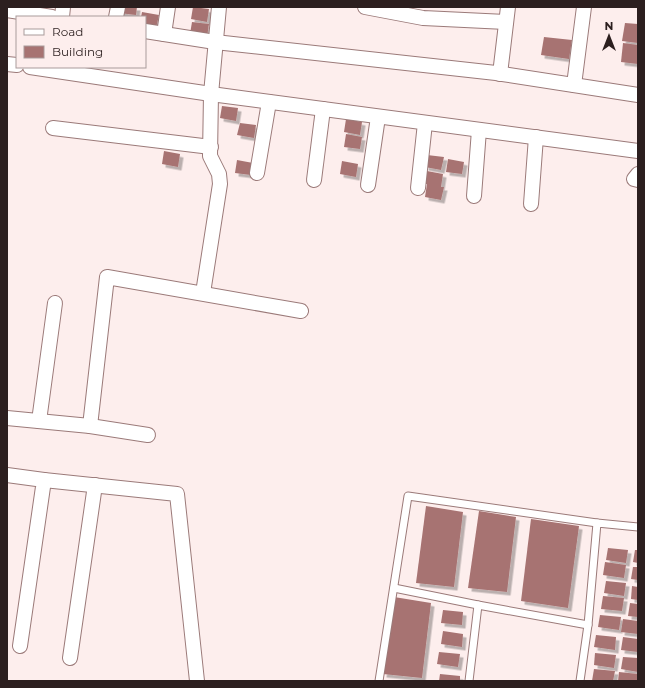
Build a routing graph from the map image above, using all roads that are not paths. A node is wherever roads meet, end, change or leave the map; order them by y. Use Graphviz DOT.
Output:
graph roads {
  1 [pos="168,7"];
  2 [pos="219,7"];
  3 [pos="365,7"];
  4 [pos="508,7"];
  5 [pos="584,7"];
  6 [pos="7,10"];
  7 [pos="46,16"];
  8 [pos="506,22"];
  9 [pos="146,31"];
  10 [pos="164,34"];
  11 [pos="215,42"];
  12 [pos="37,68"];
  13 [pos="500,74"];
  14 [pos="574,85"];
  15 [pos="211,94"];
  16 [pos="638,94"];
  17 [pos="269,102"];
  18 [pos="323,109"];
  19 [pos="378,117"];
  20 [pos="425,123"];
  21 [pos="54,128"];
  22 [pos="479,130"];
  23 [pos="536,138"];
  24 [pos="211,147"];
  25 [pos="638,151"];
  26 [pos="257,173"];
  27 [pos="638,174"];
  28 [pos="314,180"];
  29 [pos="638,180"];
  30 [pos="368,185"];
  31 [pos="418,188"];
  32 [pos="474,196"];
  33 [pos="531,204"];
  34 [pos="203,294"];
  35 [pos="55,303"];
  36 [pos="301,311"];
  37 [pos="7,418"];
  38 [pos="40,421"];
  39 [pos="90,426"];
  40 [pos="148,435"];
  41 [pos="7,475"];
  42 [pos="44,480"];
  43 [pos="95,485"];
  44 [pos="597,523"];
  45 [pos="638,528"];
  46 [pos="394,588"];
  47 [pos="478,605"];
  48 [pos="588,626"];
  49 [pos="20,646"];
  50 [pos="70,658"];
  51 [pos="197,681"];
  52 [pos="379,681"];
  53 [pos="468,681"];
  54 [pos="580,681"];
  1 -- 10 [label="street"];
  2 -- 11 [label="street"];
  3 -- 8 [label="street"];
  4 -- 8 [label="street"];
  5 -- 14 [label="street"];
  6 -- 7 [label="street"];
  8 -- 13 [label="street"];
  9 -- 10 [label="street"];
  10 -- 11 [label="street"];
  11 -- 13 [label="street"];
  11 -- 15 [label="street"];
  12 -- 15 [label="street"];
  13 -- 14 [label="street"];
  14 -- 16 [label="street"];
  15 -- 17 [label="street"];
  15 -- 24 [label="street"];
  17 -- 18 [label="street"];
  17 -- 26 [label="street"];
  18 -- 19 [label="street"];
  18 -- 28 [label="street"];
  19 -- 20 [label="street"];
  19 -- 30 [label="street"];
  20 -- 22 [label="street"];
  20 -- 31 [label="street"];
  21 -- 24 [label="street"];
  22 -- 23 [label="street"];
  22 -- 32 [label="street"];
  23 -- 25 [label="street"];
  23 -- 33 [label="street"];
  24 -- 34 [label="street"];
  27 -- 29 [label="street"];
  34 -- 36 [label="street"];
  34 -- 39 [label="street"];
  35 -- 38 [label="street"];
  37 -- 38 [label="street"];
  38 -- 39 [label="street"];
  39 -- 40 [label="street"];
  41 -- 42 [label="street"];
  42 -- 43 [label="street"];
  42 -- 49 [label="street"];
  43 -- 50 [label="street"];
  43 -- 51 [label="street"];
  44 -- 45 [label="lane"];
  44 -- 46 [label="lane"];
  44 -- 48 [label="lane"];
  46 -- 47 [label="lane"];
  46 -- 52 [label="lane"];
  47 -- 48 [label="lane"];
  47 -- 53 [label="lane"];
  48 -- 54 [label="lane"];
}
